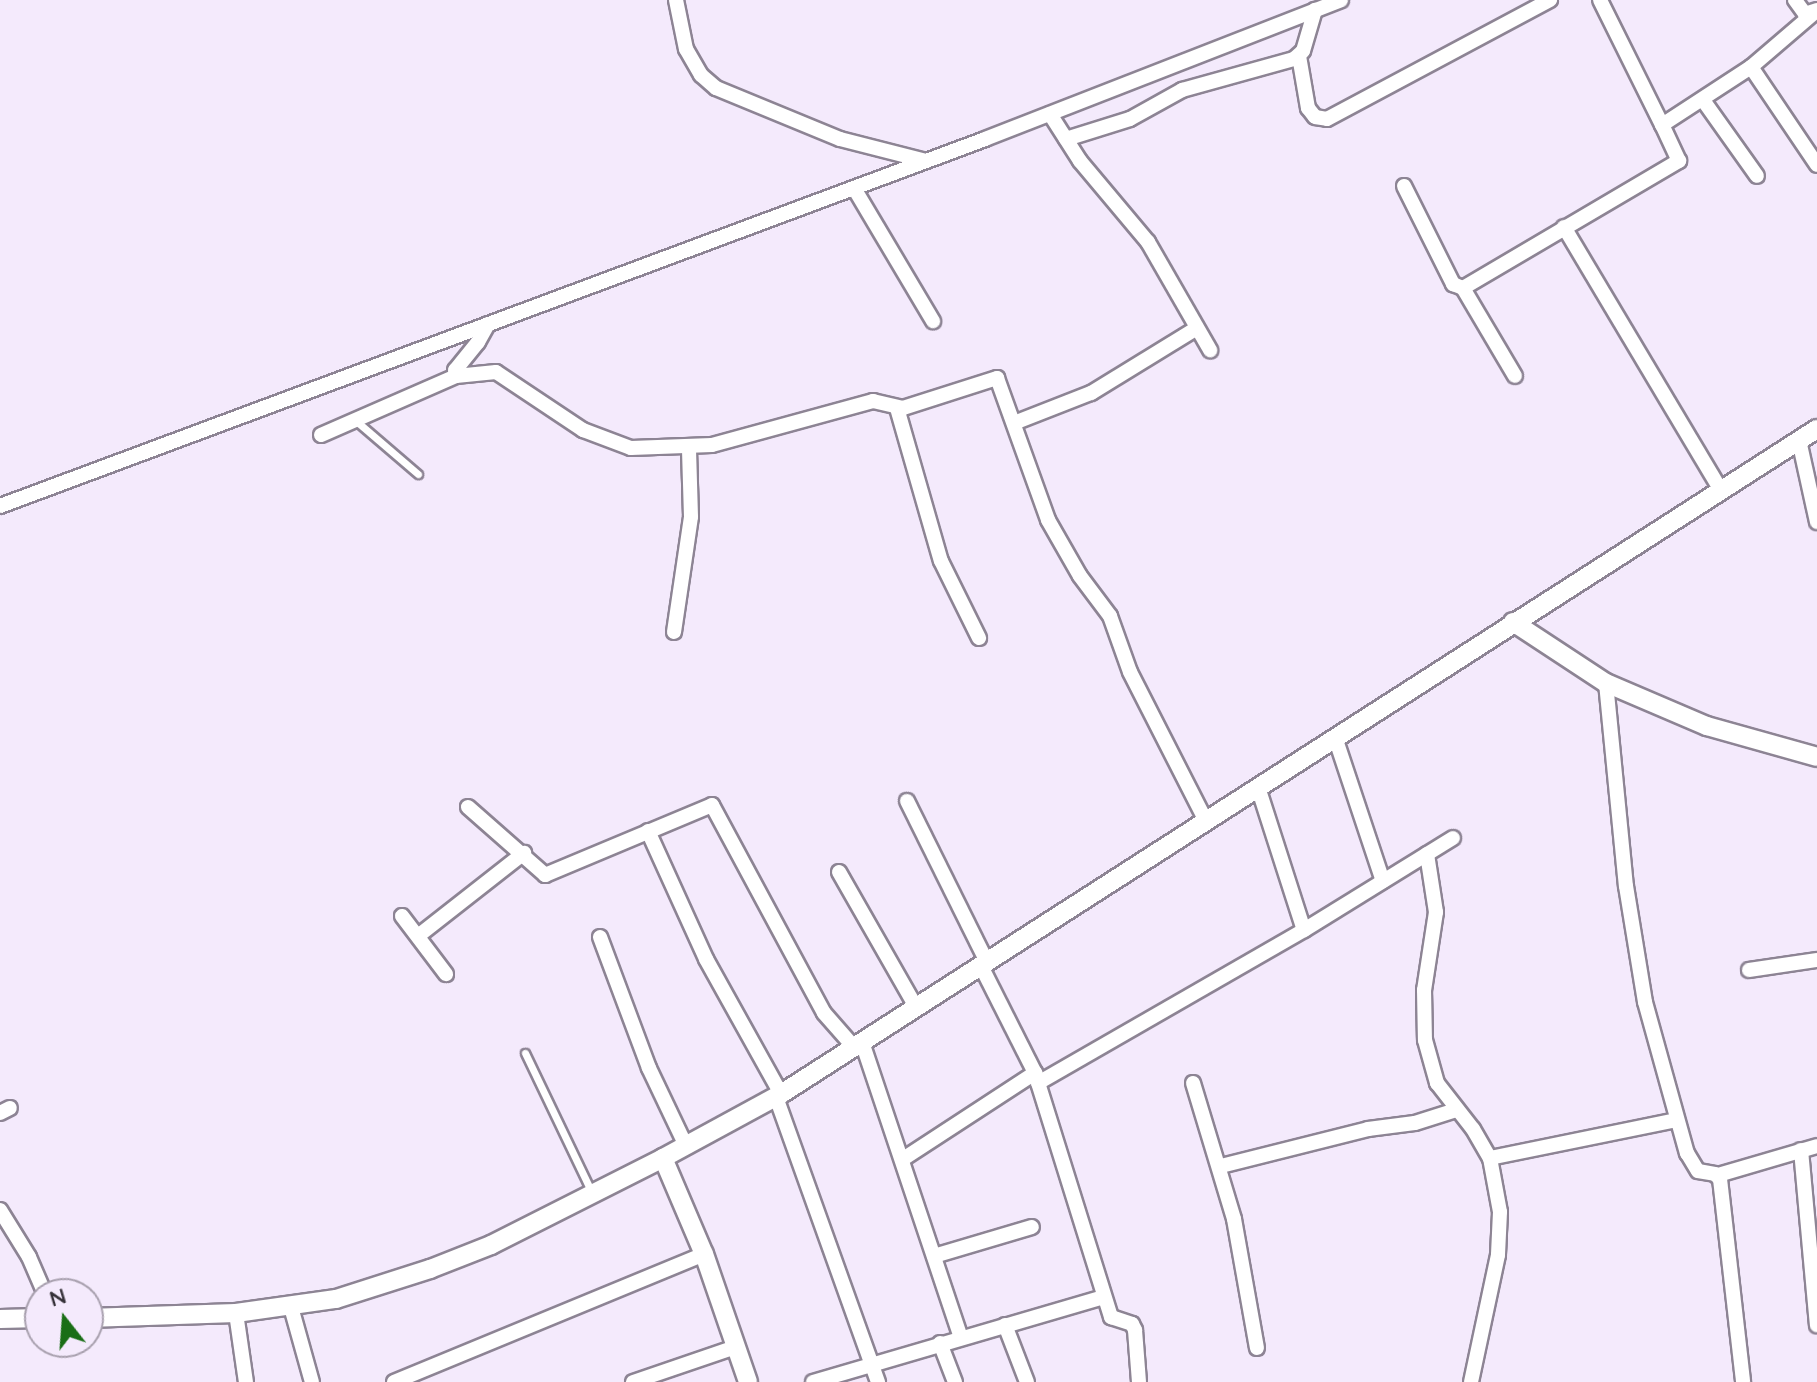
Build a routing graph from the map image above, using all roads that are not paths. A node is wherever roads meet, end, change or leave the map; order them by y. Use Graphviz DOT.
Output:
graph roads {
  1 [pos="676,0"];
  2 [pos="1341,0"];
  3 [pos="1550,0"];
  4 [pos="1600,0"];
  5 [pos="1795,0"];
  6 [pos="1315,10"];
  7 [pos="1815,12"];
  8 [pos="1299,56"];
  9 [pos="1751,67"];
  10 [pos="1703,100"];
  11 [pos="1050,114"];
  12 [pos="1662,125"];
  13 [pos="1066,139"];
  14 [pos="926,161"];
  15 [pos="1817,165"];
  16 [pos="1757,176"];
  17 [pos="1404,186"];
  18 [pos="854,188"];
  19 [pos="1564,227"];
  20 [pos="1463,288"];
  21 [pos="933,321"];
  22 [pos="488,324"];
  23 [pos="1197,328"];
  24 [pos="1210,350"];
  25 [pos="456,376"];
  26 [pos="1515,376"];
  27 [pos="897,408"];
  28 [pos="355,420"];
  29 [pos="1014,423"];
  30 [pos="1817,429"];
  31 [pos="321,435"];
  32 [pos="1799,440"];
  33 [pos="689,448"];
  34 [pos="418,474"];
  35 [pos="1721,490"];
  36 [pos="0,506"];
  37 [pos="1817,522"];
  38 [pos="1513,622"];
  39 [pos="674,632"];
  40 [pos="979,638"];
  41 [pos="1606,683"];
  42 [pos="1335,737"];
  43 [pos="1817,757"];
  44 [pos="1258,787"];
  45 [pos="907,801"];
  46 [pos="468,807"];
  47 [pos="1206,821"];
  48 [pos="648,831"];
  49 [pos="1453,838"];
  50 [pos="524,853"];
  51 [pos="1427,854"];
  52 [pos="839,872"];
  53 [pos="1383,881"];
  54 [pos="402,916"];
  55 [pos="1304,930"];
  56 [pos="418,936"];
  57 [pos="600,937"];
  58 [pos="1817,960"];
  59 [pos="984,964"];
  60 [pos="1749,970"];
  61 [pos="446,974"];
  62 [pos="916,1007"];
  63 [pos="858,1044"];
  64 [pos="525,1053"];
  65 [pos="1036,1078"];
  66 [pos="1193,1083"];
  67 [pos="779,1095"];
  68 [pos="1456,1110"];
  69 [pos="1677,1120"];
  70 [pos="686,1146"];
  71 [pos="1817,1146"];
  72 [pos="1801,1150"];
  73 [pos="663,1158"];
  74 [pos="1490,1158"];
  75 [pos="903,1159"];
  76 [pos="1221,1166"];
  77 [pos="1718,1175"];
  78 [pos="593,1195"];
  79 [pos="0,1210"];
  80 [pos="1032,1227"];
  81 [pos="704,1254"];
  82 [pos="934,1256"];
  83 [pos="38,1278"];
  84 [pos="1104,1297"];
  85 [pos="291,1307"];
  86 [pos="236,1313"];
  87 [pos="24,1318"];
  88 [pos="104,1318"];
  89 [pos="0,1319"];
  90 [pos="1005,1325"];
  91 [pos="1817,1325"];
  92 [pos="961,1338"];
  93 [pos="940,1343"];
  94 [pos="735,1347"];
  95 [pos="1257,1348"];
  96 [pos="871,1363"];
  97 [pos="246,1382"];
  98 [pos="312,1382"];
  99 [pos="394,1382"];
  100 [pos="633,1382"];
  101 [pos="748,1382"];
  102 [pos="813,1382"];
  103 [pos="878,1382"];
  104 [pos="955,1382"];
  105 [pos="1027,1382"];
  106 [pos="1139,1382"];
  107 [pos="1471,1382"];
  108 [pos="1743,1382"];
  1 -- 14 [label="street"];
  2 -- 6 [label="street"];
  3 -- 8 [label="street"];
  4 -- 12 [label="street"];
  5 -- 7 [label="street"];
  6 -- 8 [label="street"];
  6 -- 11 [label="street"];
  7 -- 9 [label="street"];
  8 -- 13 [label="street"];
  9 -- 10 [label="street"];
  9 -- 15 [label="street"];
  10 -- 12 [label="street"];
  10 -- 16 [label="street"];
  11 -- 13 [label="street"];
  11 -- 14 [label="street"];
  12 -- 19 [label="street"];
  13 -- 23 [label="street"];
  14 -- 18 [label="street"];
  17 -- 20 [label="street"];
  18 -- 21 [label="street"];
  18 -- 22 [label="street"];
  19 -- 20 [label="street"];
  19 -- 35 [label="street"];
  20 -- 26 [label="street"];
  22 -- 25 [label="street"];
  22 -- 36 [label="street"];
  23 -- 24 [label="street"];
  23 -- 29 [label="street"];
  25 -- 28 [label="street"];
  25 -- 33 [label="street"];
  27 -- 29 [label="street"];
  27 -- 33 [label="street"];
  27 -- 40 [label="street"];
  28 -- 31 [label="street"];
  28 -- 34 [label="lane"];
  29 -- 47 [label="street"];
  30 -- 32 [label="street"];
  32 -- 35 [label="street"];
  32 -- 37 [label="street"];
  33 -- 39 [label="street"];
  35 -- 38 [label="street"];
  38 -- 41 [label="street"];
  38 -- 42 [label="street"];
  41 -- 43 [label="street"];
  41 -- 69 [label="street"];
  42 -- 44 [label="street"];
  42 -- 53 [label="street"];
  44 -- 47 [label="street"];
  44 -- 55 [label="street"];
  45 -- 59 [label="street"];
  46 -- 50 [label="street"];
  47 -- 59 [label="street"];
  48 -- 50 [label="street"];
  48 -- 63 [label="street"];
  48 -- 67 [label="street"];
  49 -- 51 [label="street"];
  50 -- 56 [label="street"];
  51 -- 53 [label="street"];
  51 -- 68 [label="street"];
  52 -- 62 [label="street"];
  53 -- 55 [label="street"];
  54 -- 56 [label="street"];
  55 -- 65 [label="street"];
  56 -- 61 [label="street"];
  57 -- 70 [label="street"];
  58 -- 60 [label="street"];
  59 -- 62 [label="street"];
  59 -- 65 [label="street"];
  62 -- 63 [label="street"];
  63 -- 67 [label="street"];
  63 -- 75 [label="street"];
  64 -- 78 [label="lane"];
  65 -- 75 [label="street"];
  65 -- 84 [label="street"];
  66 -- 76 [label="street"];
  67 -- 70 [label="street"];
  67 -- 96 [label="street"];
  68 -- 74 [label="street"];
  68 -- 76 [label="street"];
  69 -- 74 [label="street"];
  69 -- 77 [label="street"];
  70 -- 73 [label="street"];
  71 -- 72 [label="street"];
  72 -- 77 [label="street"];
  72 -- 91 [label="street"];
  73 -- 78 [label="street"];
  73 -- 81 [label="street"];
  74 -- 107 [label="street"];
  75 -- 82 [label="street"];
  76 -- 95 [label="street"];
  77 -- 108 [label="street"];
  78 -- 85 [label="street"];
  79 -- 83 [label="street"];
  80 -- 82 [label="street"];
  81 -- 94 [label="street"];
  81 -- 99 [label="street"];
  82 -- 92 [label="street"];
  84 -- 90 [label="street"];
  84 -- 106 [label="street"];
  85 -- 86 [label="street"];
  85 -- 98 [label="street"];
  86 -- 88 [label="street"];
  86 -- 97 [label="street"];
  87 -- 89 [label="street"];
  90 -- 92 [label="street"];
  90 -- 105 [label="street"];
  92 -- 93 [label="street"];
  93 -- 96 [label="street"];
  93 -- 104 [label="street"];
  94 -- 100 [label="street"];
  94 -- 101 [label="street"];
  96 -- 102 [label="street"];
  96 -- 103 [label="street"];
}
